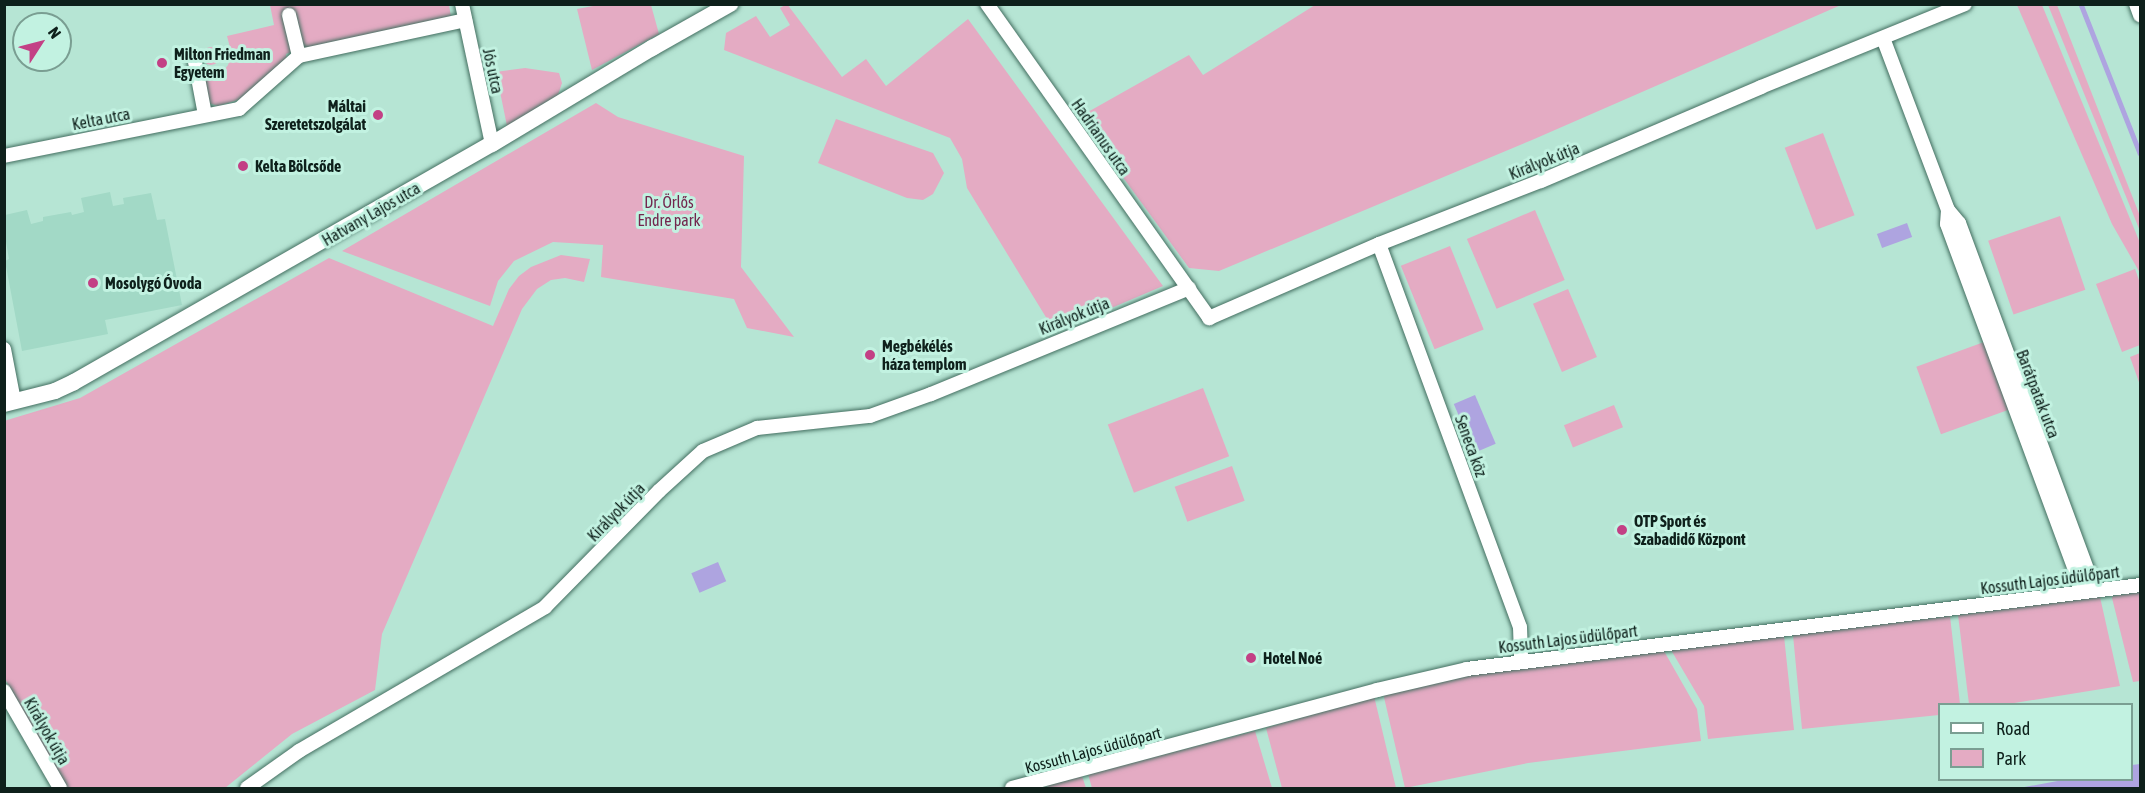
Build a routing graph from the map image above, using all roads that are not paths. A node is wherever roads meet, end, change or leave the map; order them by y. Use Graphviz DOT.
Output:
graph roads {
  1 [pos="462,4"];
  2 [pos="729,4"];
  3 [pos="987,4"];
  4 [pos="1965,4"];
  5 [pos="2136,4"];
  6 [pos="289,15"];
  7 [pos="2140,15"];
  8 [pos="465,20"];
  9 [pos="1883,38"];
  10 [pos="298,56"];
  11 [pos="195,62"];
  12 [pos="205,115"];
  13 [pos="492,144"];
  14 [pos="4,156"];
  15 [pos="1379,244"];
  16 [pos="1189,288"];
  17 [pos="4,349"];
  18 [pos="9,403"];
  19 [pos="2140,585"];
  20 [pos="2089,592"];
  21 [pos="1521,661"];
  22 [pos="4,691"];
  23 [pos="60,789"];
  24 [pos="247,789"];
  25 [pos="1012,789"];
  1 -- 8 [label="street, Jós utca"];
  2 -- 13 [label="street, Hatvany Lajos utca"];
  3 -- 16 [label="street, Hadrianus utca"];
  4 -- 9 [label="street, Királyok útja"];
  5 -- 7 [label="street"];
  6 -- 10 [label="street"];
  8 -- 10 [label="street, Kelta utca"];
  8 -- 13 [label="street, Jós utca"];
  9 -- 15 [label="street, Királyok útja"];
  9 -- 20 [label="street, Barátpatak utca"];
  10 -- 12 [label="street, Kelta utca"];
  11 -- 12 [label="street"];
  12 -- 14 [label="street, Kelta utca"];
  13 -- 18 [label="street, Hatvany Lajos utca"];
  15 -- 16 [label="street, Királyok útja"];
  15 -- 21 [label="street, Seneca köz"];
  16 -- 24 [label="street, Királyok útja"];
  17 -- 18 [label="street"];
  19 -- 20 [label="street, Kossuth Lajos üdülőpart"];
  20 -- 21 [label="street, Kossuth Lajos üdülőpart"];
  21 -- 25 [label="street, Kossuth Lajos üdülőpart"];
  22 -- 23 [label="street, Királyok útja"];
}
